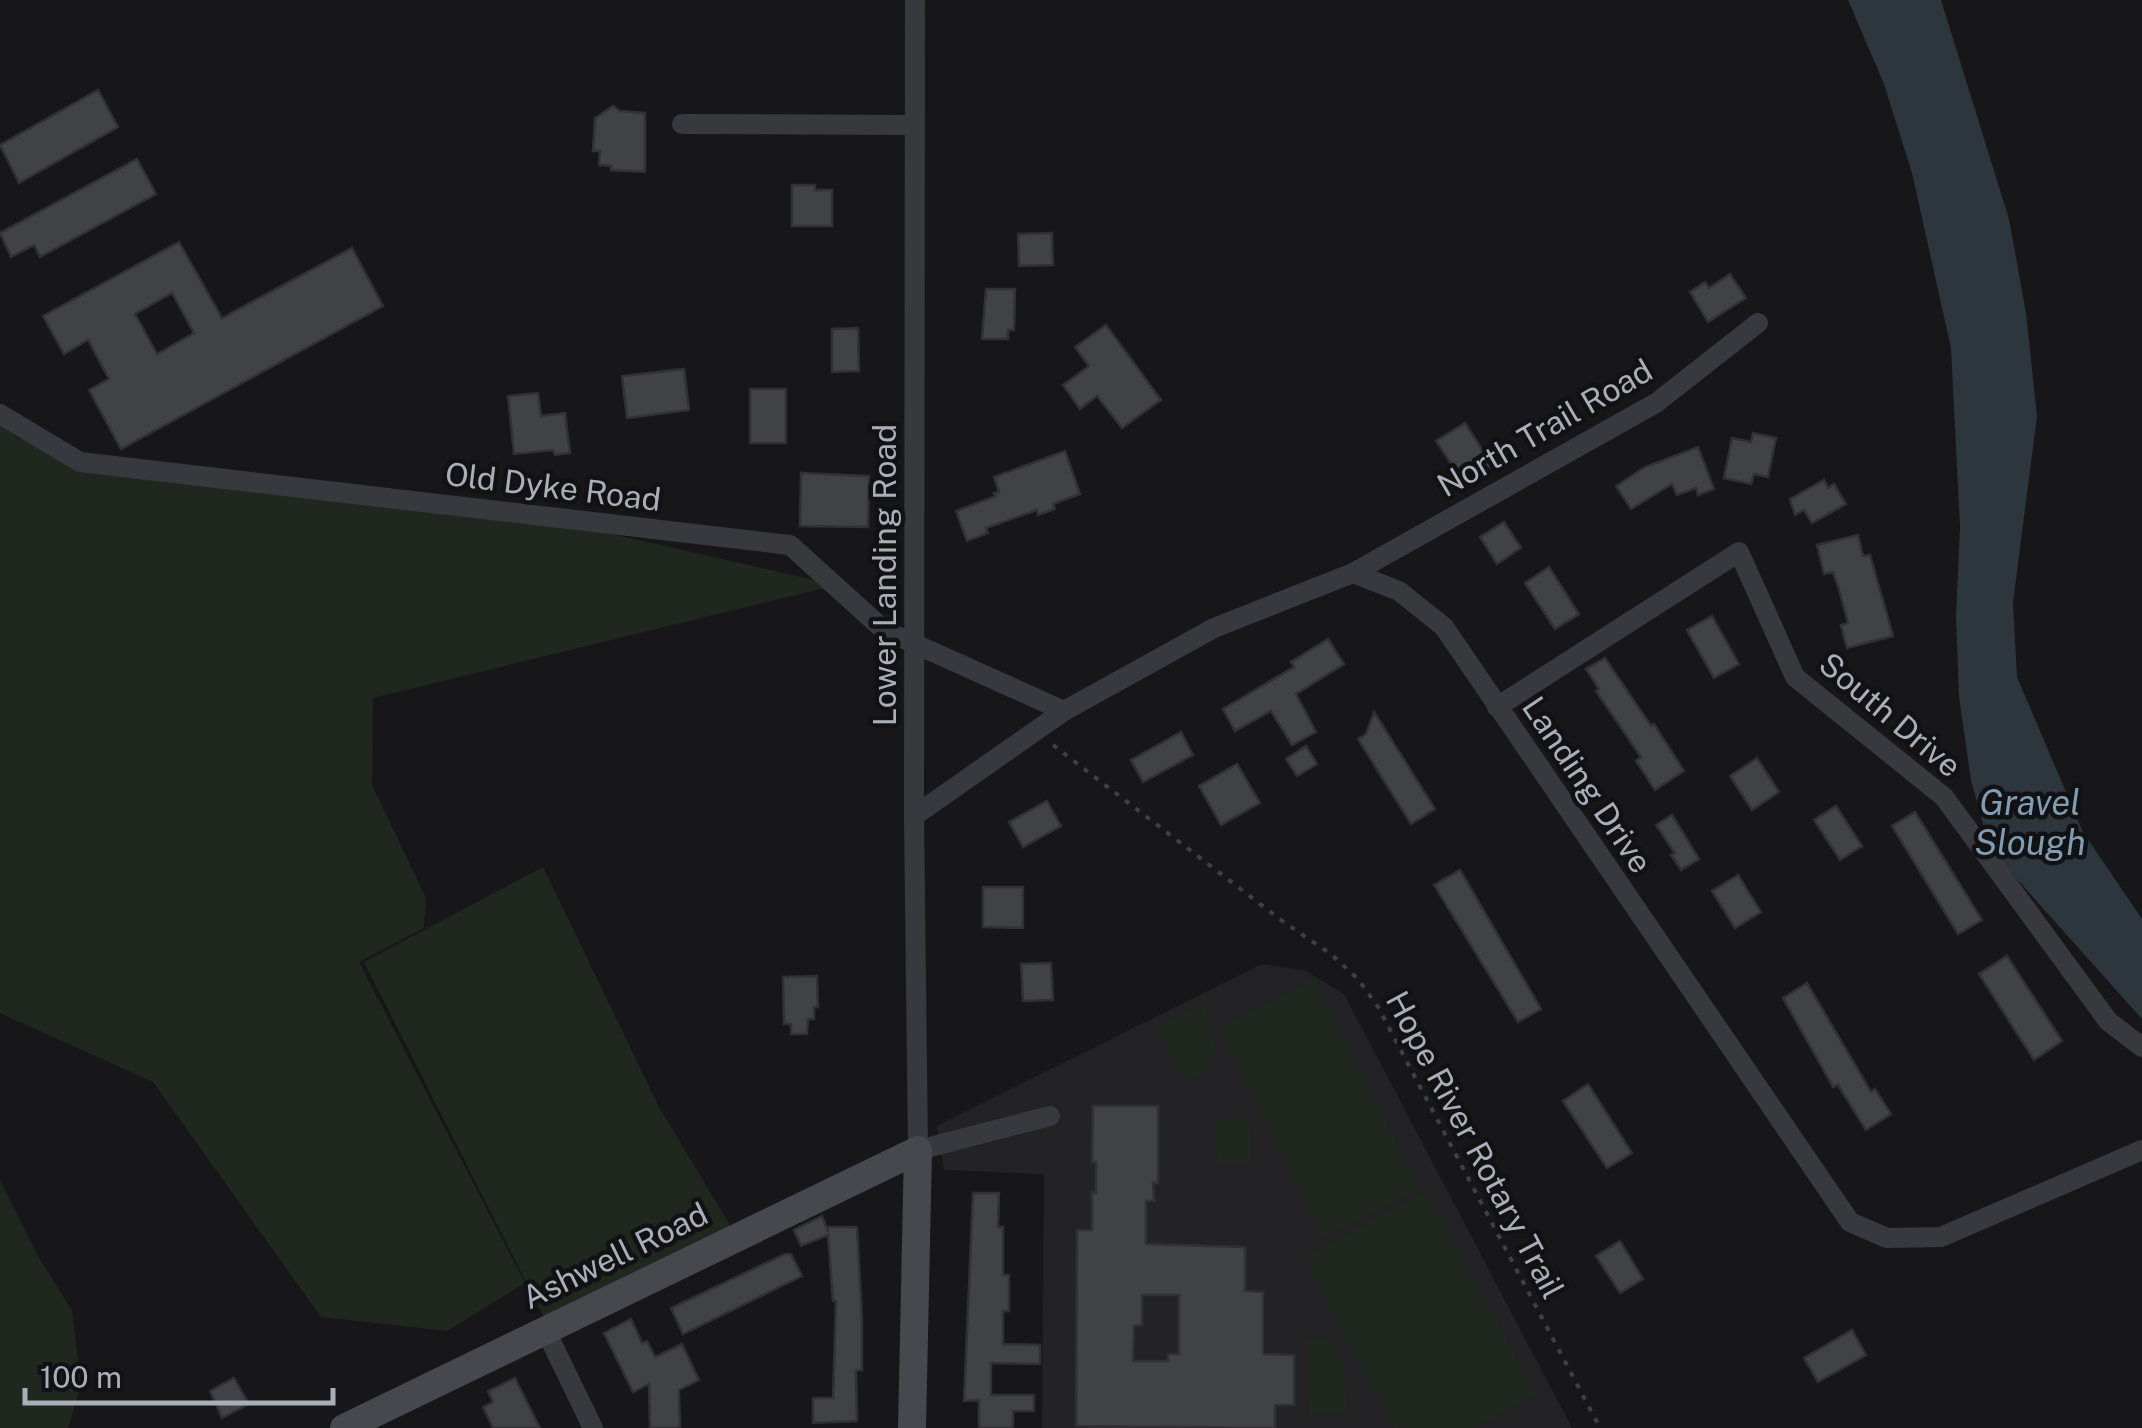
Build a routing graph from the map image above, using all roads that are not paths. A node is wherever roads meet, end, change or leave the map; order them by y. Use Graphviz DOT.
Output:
graph roads {
  1 [pos="915,0"];
  2 [pos="682,124"];
  3 [pos="915,125"];
  4 [pos="1758,323"];
  5 [pos="0,414"];
  6 [pos="1353,572"];
  7 [pos="915,643"];
  8 [pos="1497,707"];
  9 [pos="1064,711"];
  10 [pos="914,816"];
  11 [pos="2142,1047"];
  12 [pos="1050,1116"];
  13 [pos="918,1150"];
  14 [pos="2142,1150"];
  15 [pos="545,1328"];
  16 [pos="344,1428"];
  17 [pos="593,1428"];
  18 [pos="912,1428"];
  1 -- 3 [label="street, Lower Landing Road"];
  2 -- 3 [label="street"];
  3 -- 7 [label="street, Lower Landing Road"];
  4 -- 6 [label="street, North Trail Road"];
  5 -- 7 [label="street, Old Dyke Road"];
  6 -- 8 [label="street, Landing Drive"];
  6 -- 9 [label="street"];
  7 -- 9 [label="street, Old Dyke Road"];
  7 -- 10 [label="street, Lower Landing Road"];
  8 -- 11 [label="street, South Drive"];
  8 -- 14 [label="street, Landing Drive"];
  9 -- 10 [label="street"];
  10 -- 13 [label="street, Lower Landing Road"];
  12 -- 13 [label="street"];
  13 -- 15 [label="street, Ashwell Road"];
  13 -- 18 [label="street"];
  15 -- 16 [label="street, Ashwell Road"];
  15 -- 17 [label="street"];
}
